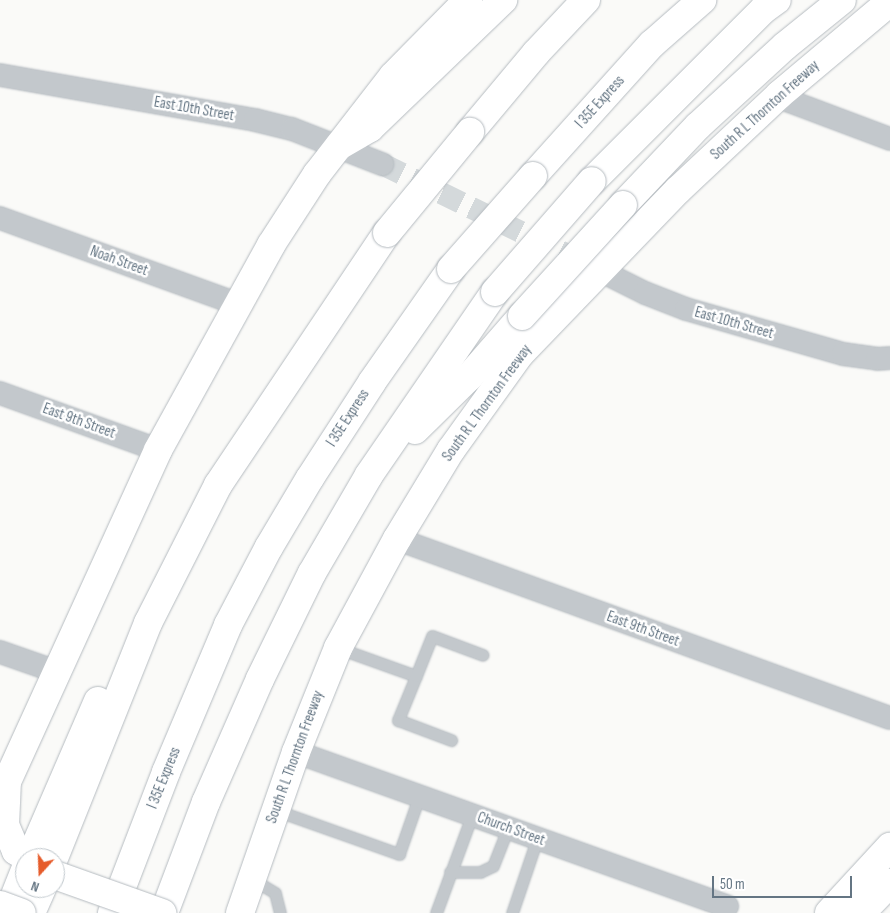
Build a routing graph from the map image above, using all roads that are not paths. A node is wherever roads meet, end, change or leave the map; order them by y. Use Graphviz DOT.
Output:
graph roads {
  1 [pos="468,0"];
  2 [pos="503,0"];
  3 [pos="586,0"];
  4 [pos="702,0"];
  5 [pos="777,0"];
  6 [pos="842,0"];
  7 [pos="890,2"];
  8 [pos="0,75"];
  9 [pos="779,94"];
  10 [pos="890,138"];
  11 [pos="339,146"];
  12 [pos="382,164"];
  13 [pos="0,218"];
  14 [pos="592,267"];
  15 [pos="238,304"];
  16 [pos="890,358"];
  17 [pos="0,393"];
  18 [pos="158,450"];
  19 [pos="369,475"];
  20 [pos="218,485"];
  21 [pos="397,539"];
  22 [pos="338,648"];
  23 [pos="0,652"];
  24 [pos="483,655"];
  25 [pos="57,672"];
  26 [pos="416,676"];
  27 [pos="890,718"];
  28 [pos="451,740"];
  29 [pos="296,752"];
  30 [pos="2,785"];
  31 [pos="419,797"];
  32 [pos="275,810"];
  33 [pos="472,815"];
  34 [pos="508,828"];
  35 [pos="537,838"];
  36 [pos="890,847"];
  37 [pos="18,848"];
  38 [pos="29,848"];
  39 [pos="58,848"];
  40 [pos="450,872"];
  41 [pos="65,879"];
  42 [pos="252,879"];
  43 [pos="890,883"];
  44 [pos="15,889"];
  45 [pos="38,898"];
  46 [pos="0,905"];
  47 [pos="727,906"];
  48 [pos="239,912"];
  49 [pos="8,913"];
  50 [pos="22,913"];
  51 [pos="32,913"];
  52 [pos="112,913"];
  53 [pos="163,913"];
  54 [pos="280,913"];
  55 [pos="436,913"];
  56 [pos="512,913"];
  57 [pos="829,913"];
  58 [pos="861,913"];
  1 -- 11 [label="main road"];
  2 -- 11 [label="main road"];
  3 -- 20 [label="main road, bridge"];
  4 -- 52 [label="main road, I 35E Express, bridge"];
  5 -- 19 [label="main road, bridge"];
  6 -- 19 [label="main road, bridge"];
  7 -- 9 [label="main road, South R L Thornton Freeway"];
  8 -- 11 [label="street, East 10th Street"];
  9 -- 10 [label="street"];
  9 -- 14 [label="main road, South R L Thornton Freeway"];
  11 -- 12 [label="street, East 10th Street"];
  11 -- 15 [label="main road"];
  13 -- 15 [label="street, Noah Street"];
  14 -- 16 [label="street, East 10th Street"];
  14 -- 21 [label="main road, South R L Thornton Freeway"];
  15 -- 18 [label="main road"];
  17 -- 18 [label="street, East 9th Street"];
  18 -- 25 [label="main road"];
  19 -- 53 [label="main road"];
  20 -- 38 [label="main road"];
  20 -- 39 [label="main road"];
  21 -- 22 [label="main road, South R L Thornton Freeway"];
  21 -- 27 [label="street, East 9th Street"];
  22 -- 26 [label="lane"];
  22 -- 29 [label="main road, South R L Thornton Freeway"];
  23 -- 25 [label="street"];
  24 -- 26 [label="lane"];
  25 -- 30 [label="main road"];
  26 -- 28 [label="lane"];
  29 -- 31 [label="street, Church Street"];
  29 -- 32 [label="main road, South R L Thornton Freeway"];
  30 -- 37 [label="main road"];
  31 -- 32 [label="lane"];
  31 -- 33 [label="street, Church Street"];
  32 -- 42 [label="main road, South R L Thornton Freeway"];
  33 -- 34 [label="street, Church Street"];
  33 -- 40 [label="lane"];
  34 -- 35 [label="street, Church Street"];
  34 -- 40 [label="lane"];
  35 -- 47 [label="street, Church Street"];
  35 -- 56 [label="lane"];
  36 -- 57 [label="main road"];
  40 -- 55 [label="lane"];
  41 -- 53 [label="main road, bridge"];
  42 -- 48 [label="main road, South R L Thornton Freeway"];
  42 -- 54 [label="lane"];
  43 -- 58 [label="main road"];
  44 -- 49 [label="main road"];
  45 -- 51 [label="main road"];
  46 -- 50 [label="main road, bridge"];
}
